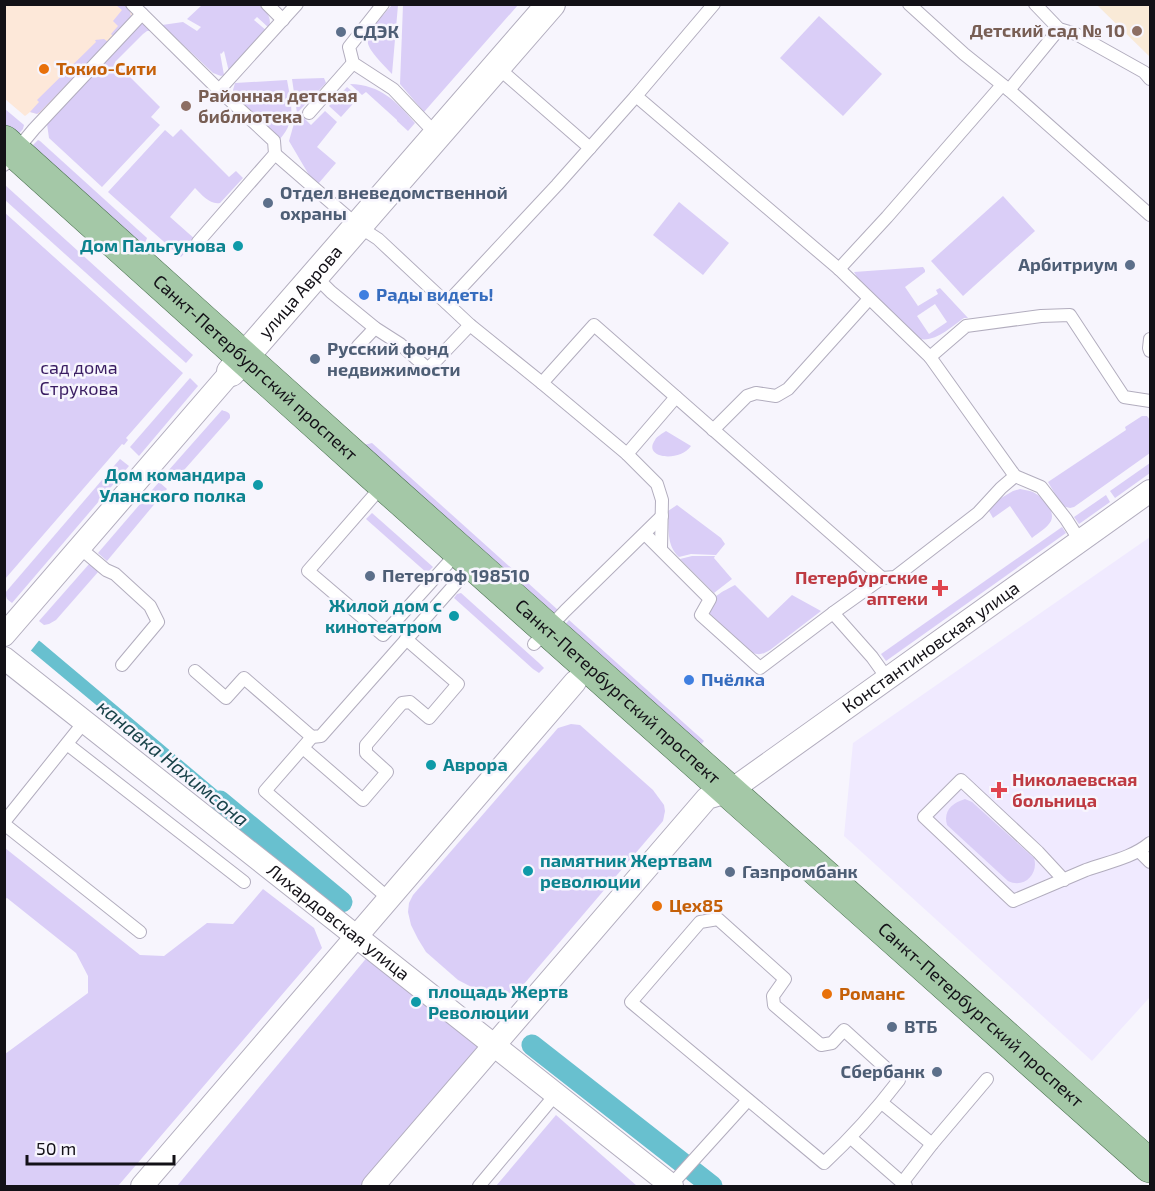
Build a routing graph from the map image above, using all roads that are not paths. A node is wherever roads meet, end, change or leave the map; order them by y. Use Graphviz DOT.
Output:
graph roads {
  1 [pos="132,4"];
  2 [pos="267,4"];
  3 [pos="297,4"];
  4 [pos="383,4"];
  5 [pos="551,4"];
  6 [pos="714,4"];
  7 [pos="909,4"];
  8 [pos="1035,4"];
  9 [pos="142,14"];
  10 [pos="283,20"];
  11 [pos="1059,29"];
  12 [pos="353,63"];
  13 [pos="497,67"];
  14 [pos="1150,79"];
  15 [pos="1005,87"];
  16 [pos="219,90"];
  17 [pos="636,96"];
  18 [pos="309,113"];
  19 [pos="437,135"];
  20 [pos="590,148"];
  21 [pos="274,154"];
  22 [pos="7,156"];
  23 [pos="1150,214"];
  24 [pos="358,226"];
  25 [pos="198,242"];
  26 [pos="839,269"];
  27 [pos="315,276"];
  28 [pos="869,299"];
  29 [pos="447,303"];
  30 [pos="470,325"];
  31 [pos="375,328"];
  32 [pos="1150,339"];
  33 [pos="358,346"];
  34 [pos="1150,351"];
  35 [pos="930,357"];
  36 [pos="237,365"];
  37 [pos="542,383"];
  38 [pos="676,397"];
  39 [pos="1150,401"];
  40 [pos="713,430"];
  41 [pos="627,454"];
  42 [pos="1015,476"];
  43 [pos="1150,490"];
  44 [pos="378,491"];
  45 [pos="662,516"];
  46 [pos="645,534"];
  47 [pos="1080,541"];
  48 [pos="80,548"];
  49 [pos="661,548"];
  50 [pos="460,564"];
  51 [pos="882,578"];
  52 [pos="833,613"];
  53 [pos="4,635"];
  54 [pos="541,637"];
  55 [pos="406,639"];
  56 [pos="4,658"];
  57 [pos="122,665"];
  58 [pos="195,671"];
  59 [pos="582,674"];
  60 [pos="888,678"];
  61 [pos="85,721"];
  62 [pos="312,737"];
  63 [pos="68,744"];
  64 [pos="303,748"];
  65 [pos="718,795"];
  66 [pos="4,823"];
  67 [pos="1150,843"];
  68 [pos="1140,852"];
  69 [pos="1150,862"];
  70 [pos="1064,880"];
  71 [pos="244,882"];
  72 [pos="388,898"];
  73 [pos="140,932"];
  74 [pos="356,936"];
  75 [pos="495,1045"];
  76 [pos="987,1079"];
  77 [pos="556,1094"];
  78 [pos="748,1100"];
  79 [pos="882,1102"];
  80 [pos="851,1138"];
  81 [pos="932,1144"];
  82 [pos="1150,1166"];
  83 [pos="383,1183"];
  84 [pos="674,1183"];
  85 [pos="904,1185"];
  86 [pos="142,1186"];
  87 [pos="479,1186"];
  88 [pos="1143,1186"];
  1 -- 9 [label="lane"];
  2 -- 10 [label="lane"];
  3 -- 10 [label="lane"];
  4 -- 12 [label="lane"];
  5 -- 13 [label="street, улица Аврова"];
  6 -- 17 [label="lane"];
  7 -- 15 [label="lane"];
  8 -- 11 [label="lane"];
  9 -- 16 [label="lane"];
  9 -- 22 [label="lane"];
  10 -- 16 [label="lane"];
  11 -- 14 [label="lane"];
  11 -- 15 [label="lane"];
  12 -- 18 [label="lane"];
  12 -- 19 [label="lane"];
  13 -- 19 [label="street, улица Аврова"];
  13 -- 20 [label="lane"];
  15 -- 23 [label="lane"];
  15 -- 26 [label="lane"];
  16 -- 21 [label="lane"];
  17 -- 20 [label="lane"];
  17 -- 26 [label="lane"];
  19 -- 24 [label="street, улица Аврова"];
  20 -- 29 [label="lane"];
  21 -- 24 [label="lane"];
  21 -- 25 [label="lane"];
  22 -- 36 [label="main road, Санкт-Петербургский проспект"];
  24 -- 27 [label="street, улица Аврова"];
  24 -- 29 [label="lane"];
  26 -- 28 [label="lane"];
  27 -- 31 [label="lane"];
  27 -- 36 [label="street, улица Аврова"];
  28 -- 35 [label="lane"];
  28 -- 40 [label="lane"];
  29 -- 30 [label="lane"];
  30 -- 31 [label="lane"];
  30 -- 37 [label="lane"];
  31 -- 33 [label="lane"];
  32 -- 34 [label="lane"];
  35 -- 39 [label="lane"];
  35 -- 42 [label="lane"];
  36 -- 44 [label="main road, Санкт-Петербургский проспект"];
  36 -- 48 [label="street, улица Аврова"];
  37 -- 38 [label="lane"];
  37 -- 41 [label="lane"];
  38 -- 40 [label="lane"];
  38 -- 41 [label="lane"];
  40 -- 51 [label="lane"];
  41 -- 45 [label="lane"];
  42 -- 47 [label="lane"];
  42 -- 51 [label="lane"];
  43 -- 47 [label="street, Константиновская улица"];
  44 -- 50 [label="main road, Санкт-Петербургский проспект"];
  44 -- 50 [label="lane"];
  45 -- 46 [label="lane"];
  45 -- 49 [label="lane"];
  46 -- 49 [label="lane"];
  46 -- 54 [label="lane"];
  47 -- 60 [label="street, Константиновская улица"];
  48 -- 53 [label="street, улица Аврова"];
  48 -- 57 [label="lane"];
  49 -- 52 [label="lane"];
  50 -- 54 [label="main road, Санкт-Петербургский проспект"];
  50 -- 55 [label="lane"];
  51 -- 52 [label="lane"];
  52 -- 60 [label="lane"];
  54 -- 59 [label="main road, Санкт-Петербургский проспект"];
  55 -- 62 [label="lane"];
  55 -- 64 [label="lane"];
  56 -- 61 [label="street, Лихардовская улица"];
  58 -- 62 [label="lane"];
  59 -- 65 [label="main road, Санкт-Петербургский проспект"];
  59 -- 72 [label="street"];
  60 -- 65 [label="street, Константиновская улица"];
  61 -- 63 [label="lane"];
  61 -- 74 [label="street, Лихардовская улица"];
  62 -- 64 [label="lane"];
  63 -- 66 [label="lane"];
  63 -- 71 [label="lane"];
  64 -- 72 [label="lane"];
  65 -- 75 [label="street"];
  65 -- 82 [label="main road, Санкт-Петербургский проспект"];
  65 -- 88 [label="main road, Санкт-Петербургский проспект"];
  66 -- 73 [label="lane"];
  67 -- 68 [label="lane"];
  68 -- 69 [label="lane"];
  68 -- 70 [label="lane"];
  70 -- 70 [label="lane"];
  72 -- 74 [label="street"];
  74 -- 75 [label="street, Лихардовская улица"];
  74 -- 86 [label="street"];
  75 -- 77 [label="street, Лихардовская улица"];
  75 -- 83 [label="street"];
  76 -- 81 [label="lane"];
  77 -- 84 [label="street, Лихардовская улица"];
  77 -- 87 [label="lane"];
  78 -- 79 [label="lane"];
  78 -- 80 [label="lane"];
  78 -- 84 [label="lane"];
  79 -- 80 [label="lane"];
  79 -- 81 [label="lane"];
  80 -- 85 [label="lane"];
  81 -- 85 [label="lane"];
}
